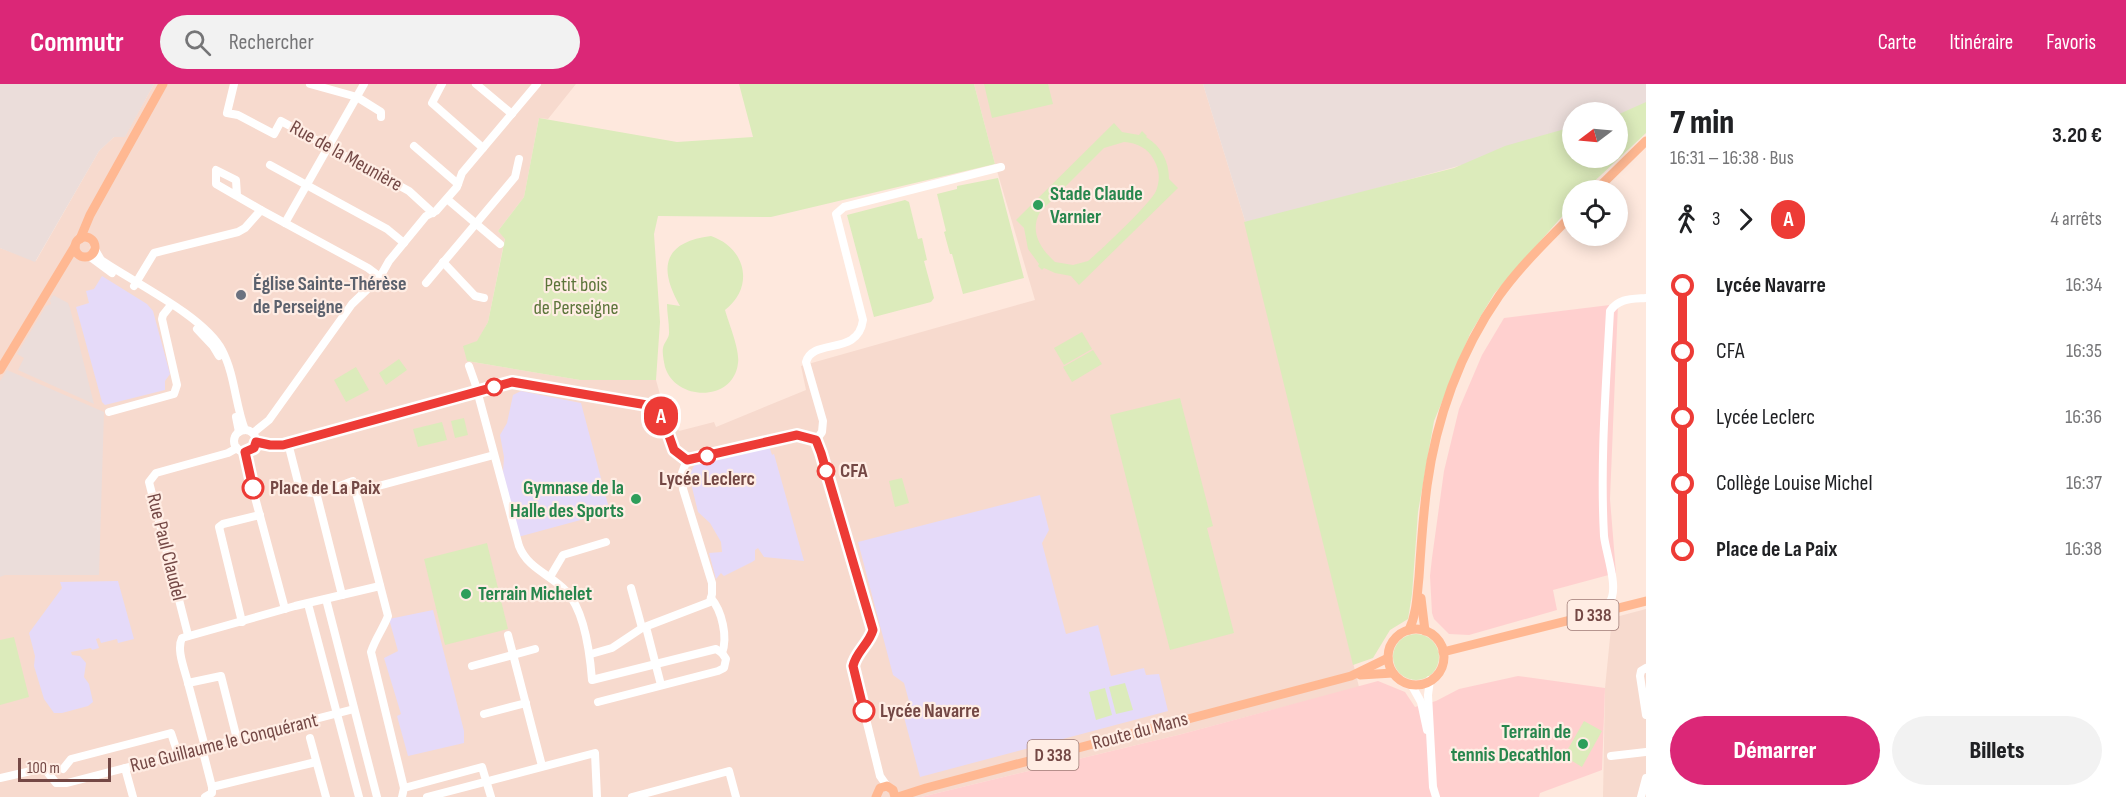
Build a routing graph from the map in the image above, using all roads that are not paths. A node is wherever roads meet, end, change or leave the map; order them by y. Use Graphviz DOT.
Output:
graph roads {
  1 [pos="163,84"];
  2 [pos="234,84"];
  3 [pos="310,84"];
  4 [pos="364,84"];
  5 [pos="442,84"];
  6 [pos="476,84"];
  7 [pos="537,84"];
  8 [pos="357,97"];
  9 [pos="512,114"];
  10 [pos="381,117"];
  11 [pos="1646,141"];
  12 [pos="329,146"];
  13 [pos="414,146"];
  14 [pos="483,148"];
  15 [pos="519,159"];
  16 [pos="270,165"];
  17 [pos="1001,167"];
  18 [pos="1606,180"];
  19 [pos="307,184"];
  20 [pos="458,184"];
  21 [pos="237,196"];
  22 [pos="447,199"];
  23 [pos="261,210"];
  24 [pos="433,213"];
  25 [pos="285,223"];
  26 [pos="476,223"];
  27 [pos="1562,225"];
  28 [pos="82,241"];
  29 [pos="404,243"];
  30 [pos="500,244"];
  31 [pos="88,254"];
  32 [pos="443,262"];
  33 [pos="59,270"];
  34 [pos="380,277"];
  35 [pos="426,283"];
  36 [pos="135,284"];
  37 [pos="484,298"];
  38 [pos="1646,298"];
  39 [pos="169,307"];
  40 [pos="469,366"];
  41 [pos="0,370"];
  42 [pos="477,391"];
  43 [pos="109,412"];
  44 [pos="245,432"];
  45 [pos="816,440"];
  46 [pos="256,442"];
  47 [pos="288,443"];
  48 [pos="241,450"];
  49 [pos="494,455"];
  50 [pos="687,460"];
  51 [pos="1432,464"];
  52 [pos="316,492"];
  53 [pos="356,492"];
  54 [pos="260,515"];
  55 [pos="606,542"];
  56 [pos="550,577"];
  57 [pos="380,586"];
  58 [pos="631,588"];
  59 [pos="342,595"];
  60 [pos="711,598"];
  61 [pos="326,599"];
  62 [pos="1646,601"];
  63 [pos="308,604"];
  64 [pos="285,609"];
  65 [pos="242,622"];
  66 [pos="644,628"];
  67 [pos="1541,628"];
  68 [pos="1408,630"];
  69 [pos="1425,631"];
  70 [pos="188,635"];
  71 [pos="508,635"];
  72 [pos="535,649"];
  73 [pos="1443,652"];
  74 [pos="513,654"];
  75 [pos="591,654"];
  76 [pos="724,656"];
  77 [pos="1388,658"];
  78 [pos="656,664"];
  79 [pos="472,666"];
  80 [pos="1646,668"];
  81 [pos="1393,673"];
  82 [pos="1354,675"];
  83 [pos="1430,680"];
  84 [pos="188,683"];
  85 [pos="1411,684"];
  86 [pos="661,686"];
  87 [pos="598,702"];
  88 [pos="526,703"];
  89 [pos="354,709"];
  90 [pos="338,714"];
  91 [pos="484,714"];
  92 [pos="1646,715"];
  93 [pos="310,738"];
  94 [pos="237,739"];
  95 [pos="204,747"];
  96 [pos="1646,752"];
  97 [pos="1431,753"];
  98 [pos="178,754"];
  99 [pos="1611,756"];
  100 [pos="316,762"];
  101 [pos="542,766"];
  102 [pos="125,768"];
  103 [pos="63,769"];
  104 [pos="2,777"];
  105 [pos="1646,778"];
  106 [pos="487,782"];
  107 [pos="1433,787"];
  108 [pos="404,788"];
  109 [pos="211,793"];
  110 [pos="884,794"];
  111 [pos="133,797"];
  112 [pos="326,797"];
  113 [pos="357,797"];
  114 [pos="377,797"];
  115 [pos="402,797"];
  116 [pos="427,797"];
  117 [pos="491,797"];
  118 [pos="597,797"];
  119 [pos="632,797"];
  120 [pos="736,797"];
  121 [pos="1430,797"];
  122 [pos="1436,797"];
  123 [pos="1641,797"];
  1 -- 28 [label="main road"];
  2 -- 12 [label="street, Rue de la Meunière"];
  3 -- 8 [label="street"];
  4 -- 8 [label="street"];
  5 -- 14 [label="street"];
  6 -- 9 [label="street"];
  7 -- 9 [label="street"];
  8 -- 10 [label="street"];
  8 -- 12 [label="street"];
  9 -- 14 [label="street"];
  11 -- 18 [label="main road"];
  12 -- 19 [label="street"];
  12 -- 24 [label="street, Rue de la Meunière"];
  13 -- 20 [label="street"];
  14 -- 20 [label="street"];
  15 -- 26 [label="street"];
  16 -- 19 [label="street"];
  17 -- 45 [label="street"];
  19 -- 25 [label="street"];
  19 -- 29 [label="street"];
  20 -- 22 [label="street"];
  21 -- 23 [label="street"];
  22 -- 24 [label="street"];
  22 -- 26 [label="street"];
  23 -- 25 [label="street"];
  23 -- 36 [label="street"];
  24 -- 29 [label="street"];
  25 -- 34 [label="street"];
  26 -- 30 [label="street"];
  26 -- 32 [label="street"];
  27 -- 51 [label="main road"];
  28 -- 31 [label="main road"];
  28 -- 31 [label="main road"];
  28 -- 33 [label="main road"];
  29 -- 34 [label="street"];
  31 -- 33 [label="main road"];
  31 -- 36 [label="street"];
  32 -- 35 [label="street"];
  32 -- 37 [label="street"];
  33 -- 41 [label="main road"];
  34 -- 44 [label="street"];
  36 -- 39 [label="street"];
  38 -- 67 [label="street"];
  39 -- 43 [label="street"];
  39 -- 44 [label="street"];
  40 -- 42 [label="street"];
  42 -- 47 [label="street"];
  42 -- 49 [label="street"];
  42 -- 50 [label="street"];
  44 -- 46 [label="street"];
  44 -- 48 [label="street"];
  45 -- 50 [label="street"];
  45 -- 110 [label="street"];
  46 -- 47 [label="street"];
  46 -- 48 [label="street"];
  47 -- 52 [label="street"];
  48 -- 54 [label="street"];
  48 -- 70 [label="street, Rue Paul Claudel"];
  49 -- 53 [label="street"];
  49 -- 56 [label="street"];
  50 -- 60 [label="street"];
  51 -- 68 [label="main road"];
  51 -- 69 [label="main road"];
  52 -- 53 [label="street"];
  52 -- 59 [label="street"];
  53 -- 57 [label="street"];
  54 -- 64 [label="street"];
  54 -- 65 [label="street"];
  55 -- 56 [label="street"];
  56 -- 75 [label="street"];
  57 -- 59 [label="street"];
  57 -- 108 [label="street"];
  58 -- 66 [label="street"];
  59 -- 61 [label="street"];
  60 -- 66 [label="street"];
  60 -- 76 [label="street"];
  61 -- 63 [label="street"];
  61 -- 89 [label="street"];
  62 -- 67 [label="main road, D 338"];
  63 -- 64 [label="street"];
  63 -- 90 [label="street"];
  64 -- 65 [label="street"];
  65 -- 70 [label="street"];
  66 -- 75 [label="street"];
  66 -- 78 [label="street"];
  67 -- 73 [label="main road, D 338"];
  68 -- 69 [label="main road"];
  68 -- 77 [label="main road"];
  69 -- 73 [label="main road"];
  70 -- 84 [label="street"];
  71 -- 74 [label="street"];
  72 -- 74 [label="street"];
  73 -- 83 [label="main road"];
  74 -- 79 [label="street"];
  74 -- 88 [label="street"];
  75 -- 78 [label="street"];
  76 -- 78 [label="street"];
  76 -- 86 [label="street"];
  77 -- 81 [label="main road"];
  77 -- 82 [label="main road, Route du Mans / D 338"];
  78 -- 86 [label="street"];
  80 -- 92 [label="street"];
  81 -- 82 [label="main road, Route du Mans / D 338"];
  81 -- 85 [label="main road"];
  82 -- 110 [label="main road, Route du Mans / D 338"];
  83 -- 85 [label="main road"];
  83 -- 97 [label="street"];
  84 -- 94 [label="street"];
  84 -- 95 [label="street"];
  85 -- 97 [label="street"];
  86 -- 87 [label="street"];
  88 -- 91 [label="street"];
  88 -- 101 [label="street"];
  89 -- 90 [label="street, Rue Guillaume le Conquérant"];
  89 -- 114 [label="street"];
  90 -- 94 [label="street, Rue Guillaume le Conquérant"];
  90 -- 113 [label="street"];
  93 -- 100 [label="street"];
  94 -- 95 [label="street, Rue Guillaume le Conquérant"];
  95 -- 98 [label="street, Rue Guillaume le Conquérant"];
  95 -- 109 [label="street"];
  96 -- 99 [label="street"];
  97 -- 107 [label="street"];
  98 -- 102 [label="street, Rue Guillaume le Conquérant"];
  98 -- 103 [label="street"];
  100 -- 109 [label="street"];
  100 -- 112 [label="street"];
  101 -- 106 [label="street"];
  101 -- 118 [label="street"];
  102 -- 104 [label="street, Rue Guillaume le Conquérant"];
  102 -- 111 [label="street"];
  105 -- 123 [label="street"];
  106 -- 108 [label="street"];
  106 -- 116 [label="street"];
  106 -- 117 [label="street"];
  107 -- 121 [label="street"];
  107 -- 122 [label="street"];
  108 -- 115 [label="street"];
  119 -- 120 [label="street"];
}
